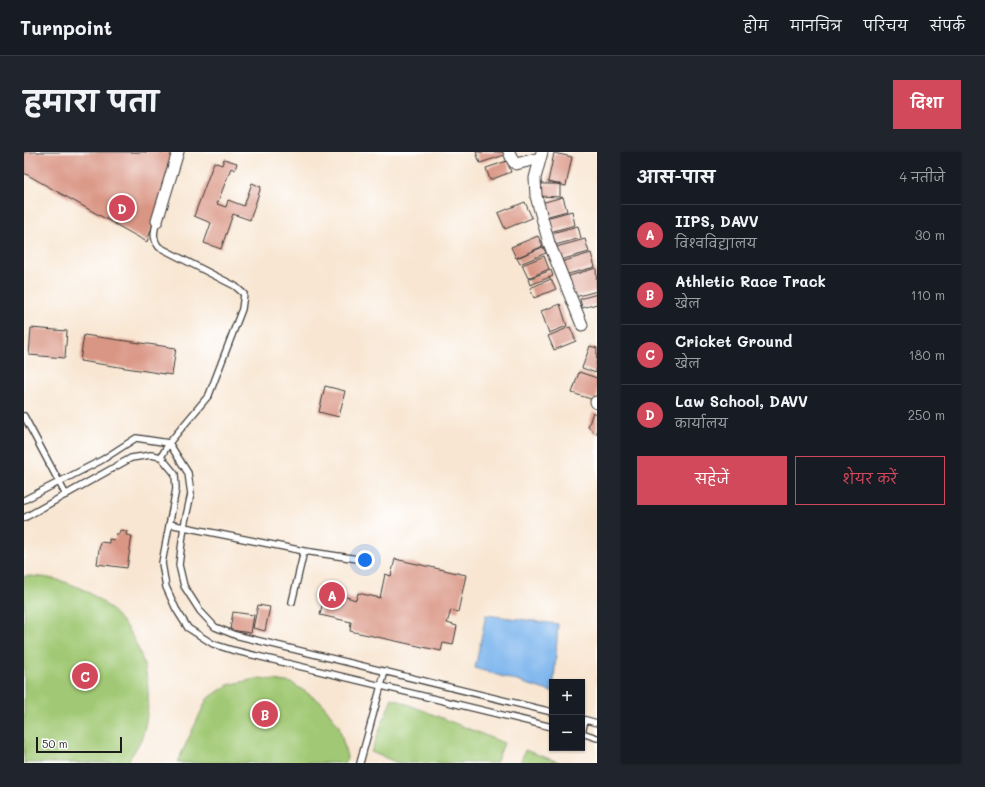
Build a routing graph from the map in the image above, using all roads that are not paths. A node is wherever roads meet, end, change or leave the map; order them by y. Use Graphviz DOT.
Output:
graph roads {
  1 [pos="178,152"];
  2 [pos="509,152"];
  3 [pos="541,155"];
  4 [pos="157,221"];
  5 [pos="582,325"];
  6 [pos="24,416"];
  7 [pos="169,443"];
  8 [pos="161,457"];
  9 [pos="59,482"];
  10 [pos="66,495"];
  11 [pos="24,500"];
  12 [pos="24,518"];
  13 [pos="169,524"];
  14 [pos="184,526"];
  15 [pos="304,552"];
  16 [pos="358,559"];
  17 [pos="292,602"];
  18 [pos="385,671"];
  19 [pos="381,687"];
  20 [pos="549,711"];
  21 [pos="585,720"];
  22 [pos="597,723"];
  23 [pos="549,726"];
  24 [pos="585,735"];
  25 [pos="597,738"];
  26 [pos="360,763"];
  1 -- 4 [label="street"];
  2 -- 3 [label="street"];
  3 -- 5 [label="street"];
  4 -- 7 [label="lane"];
  6 -- 9 [label="lane"];
  7 -- 8 [label="lane"];
  7 -- 9 [label="lane"];
  7 -- 14 [label="lane"];
  8 -- 10 [label="lane"];
  8 -- 13 [label="lane"];
  9 -- 10 [label="lane"];
  9 -- 11 [label="lane"];
  10 -- 12 [label="lane"];
  13 -- 14 [label="lane"];
  13 -- 19 [label="lane"];
  14 -- 15 [label="lane"];
  14 -- 18 [label="lane"];
  15 -- 16 [label="lane"];
  15 -- 17 [label="lane"];
  18 -- 19 [label="lane"];
  18 -- 20 [label="lane"];
  19 -- 23 [label="lane"];
  19 -- 26 [label="lane"];
  21 -- 22 [label="lane"];
  24 -- 25 [label="lane"];
}
